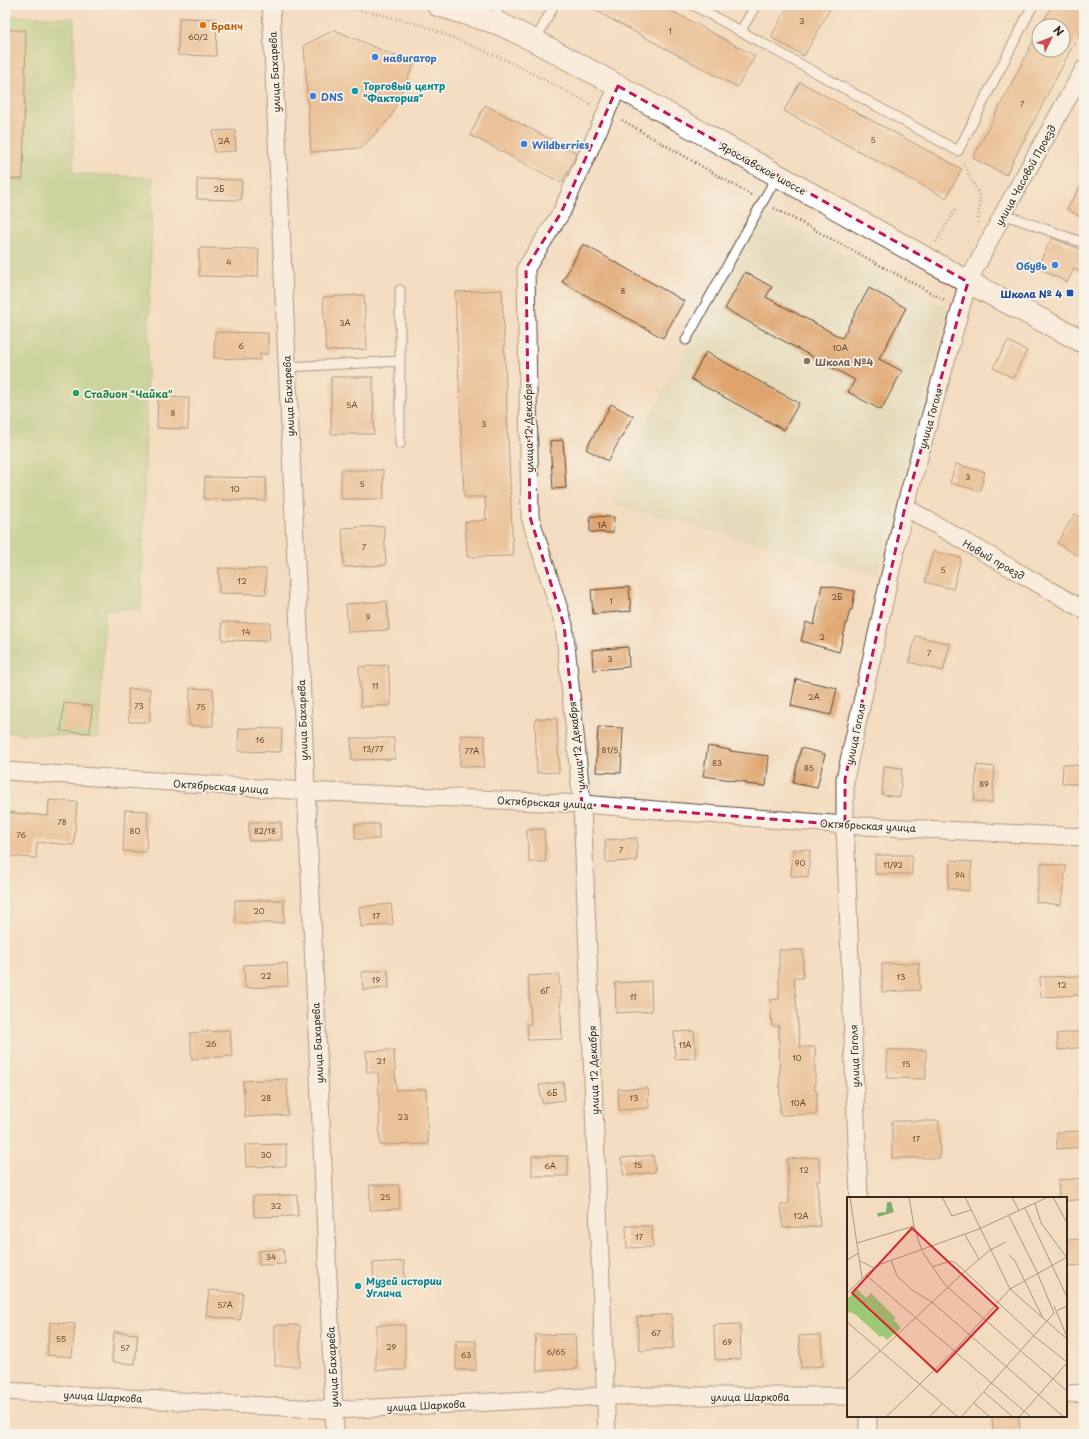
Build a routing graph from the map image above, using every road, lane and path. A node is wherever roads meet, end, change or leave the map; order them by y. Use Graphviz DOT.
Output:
graph roads {
  1 [pos="271,5"];
  2 [pos="329,5"];
  3 [pos="438,5"];
  4 [pos="554,5"];
  5 [pos="693,5"];
  6 [pos="756,5"];
  7 [pos="1033,5"];
  8 [pos="498,15"];
  9 [pos="740,32"];
  10 [pos="534,41"];
  11 [pos="1084,69"];
  12 [pos="618,86"];
  13 [pos="606,111"];
  14 [pos="958,151"];
  15 [pos="777,176"];
  16 [pos="763,202"];
  17 [pos="1003,214"];
  18 [pos="978,223"];
  19 [pos="1084,243"];
  20 [pos="968,282"];
  21 [pos="400,290"];
  22 [pos="960,309"];
  23 [pos="686,340"];
  24 [pos="1084,342"];
  25 [pos="400,361"];
  26 [pos="287,367"];
  27 [pos="400,444"];
  28 [pos="905,507"];
  29 [pos="1084,610"];
  30 [pos="5,771"];
  31 [pos="305,791"];
  32 [pos="582,804"];
  33 [pos="845,825"];
  34 [pos="1084,837"];
  35 [pos="859,1197"];
  36 [pos="5,1390"];
  37 [pos="1084,1393"];
  38 [pos="1067,1394"];
  39 [pos="606,1396"];
  40 [pos="847,1396"];
  41 [pos="334,1410"];
  42 [pos="868,1417"];
  43 [pos="335,1434"];
  44 [pos="607,1434"];
  45 [pos="868,1434"];
  1 -- 26 [label="street, улица Бахарева"];
  2 -- 13 [label="path"];
  3 -- 8 [label="main road, Ярославское шоссе"];
  4 -- 10 [label="lane"];
  5 -- 9 [label="lane"];
  6 -- 9 [label="lane"];
  7 -- 14 [label="lane"];
  8 -- 10 [label="main road, Ярославское шоссе"];
  9 -- 14 [label="lane"];
  10 -- 12 [label="main road, Ярославское шоссе"];
  11 -- 17 [label="street, улица Часовой Проезд"];
  12 -- 13 [label="street, улица 12 Декабря"];
  12 -- 15 [label="main road, Ярославское шоссе"];
  13 -- 16 [label="path"];
  13 -- 32 [label="street, улица 12 Декабря"];
  14 -- 18 [label="path"];
  15 -- 16 [label="lane"];
  15 -- 20 [label="main road, Ярославское шоссе"];
  16 -- 22 [label="path"];
  16 -- 23 [label="lane"];
  17 -- 19 [label="lane"];
  17 -- 20 [label="street, улица Часовой Проезд"];
  20 -- 22 [label="street, улица Гоголя"];
  20 -- 24 [label="main road, Ярославское шоссе"];
  21 -- 25 [label="lane"];
  22 -- 28 [label="street, улица Гоголя"];
  25 -- 26 [label="lane"];
  25 -- 27 [label="lane"];
  26 -- 31 [label="street, улица Бахарева"];
  28 -- 29 [label="street, Новый проезд"];
  28 -- 33 [label="street, улица Гоголя"];
  30 -- 31 [label="street, Октябрьская улица"];
  31 -- 32 [label="street, Октябрьская улица"];
  31 -- 41 [label="street, улица Бахарева"];
  32 -- 33 [label="street, Октябрьская улица"];
  32 -- 39 [label="street, улица 12 Декабря"];
  33 -- 34 [label="street, Октябрьская улица"];
  33 -- 35 [label="street, улица Гоголя"];
  36 -- 41 [label="street, улица Шаркова"];
  37 -- 38 [label="street"];
  39 -- 40 [label="street, улица Шаркова"];
  39 -- 41 [label="street, улица Шаркова"];
  39 -- 44 [label="street, улица 12 Декабря"];
  41 -- 43 [label="street, улица Бахарева"];
  42 -- 45 [label="street"];
}
